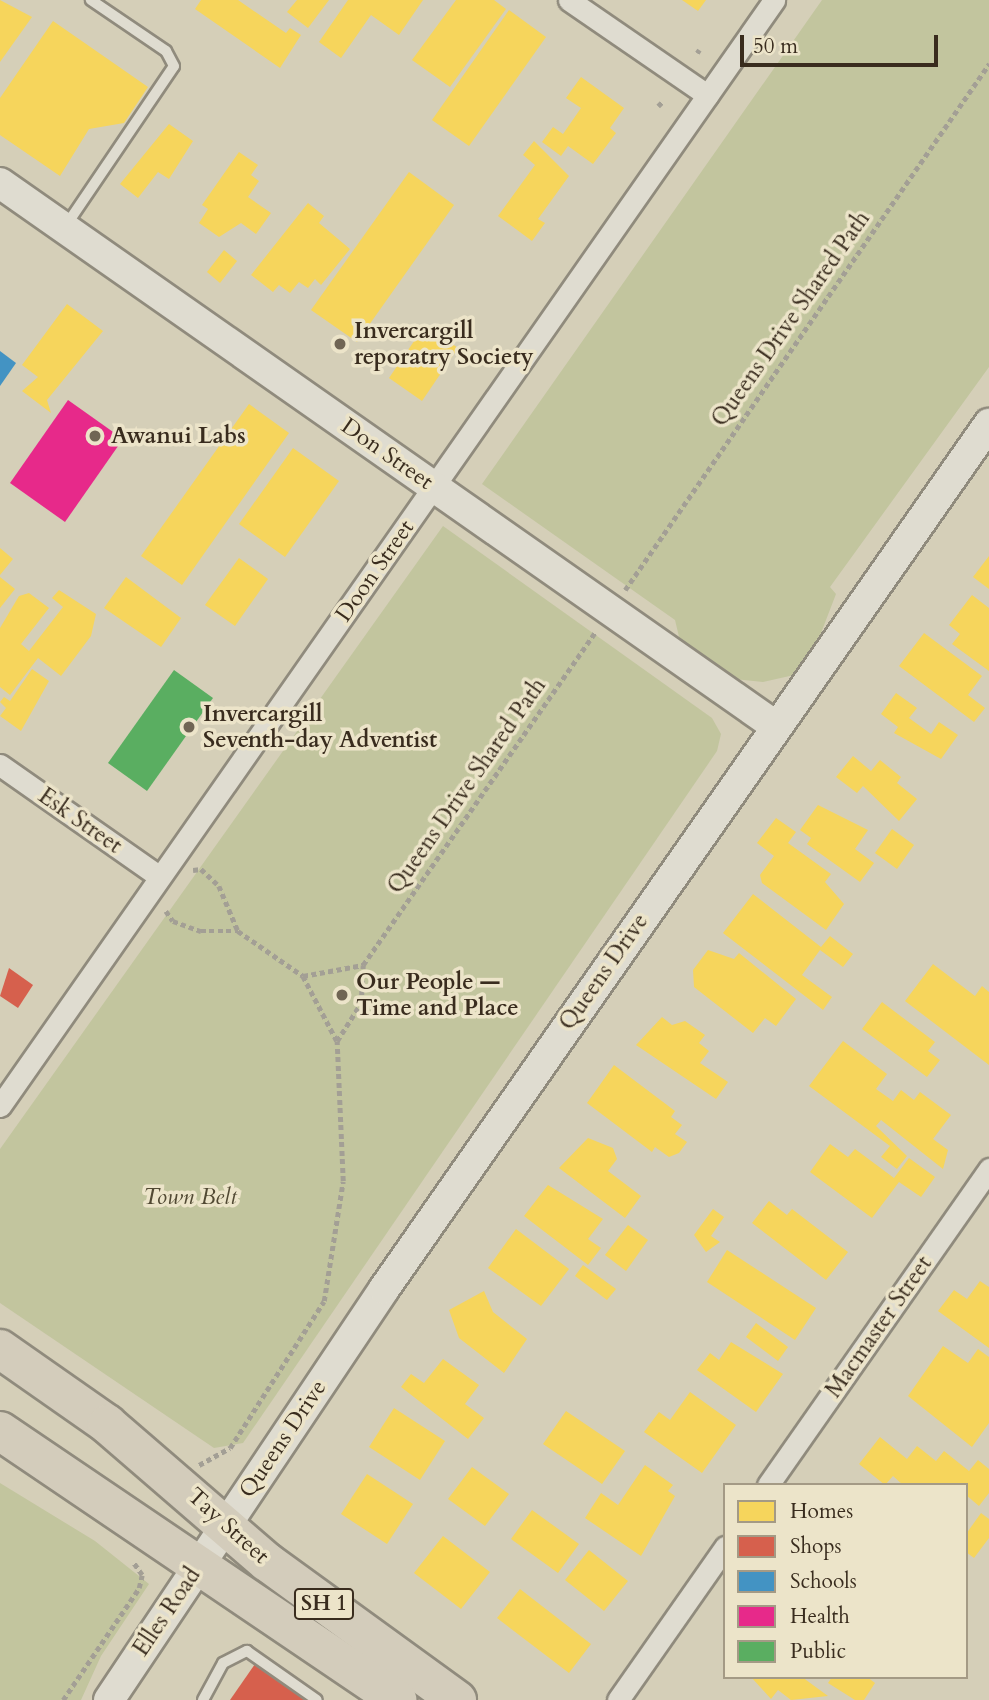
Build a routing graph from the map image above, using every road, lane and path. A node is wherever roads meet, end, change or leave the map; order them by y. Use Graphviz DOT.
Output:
graph roads {
  1 [pos="91,0"];
  2 [pos="569,0"];
  3 [pos="774,0"];
  4 [pos="989,64"];
  5 [pos="707,95"];
  6 [pos="0,183"];
  7 [pos="65,227"];
  8 [pos="989,424"];
  9 [pos="433,487"];
  10 [pos="622,594"];
  11 [pos="599,627"];
  12 [pos="774,725"];
  13 [pos="0,765"];
  14 [pos="201,869"];
  15 [pos="160,877"];
  16 [pos="167,917"];
  17 [pos="238,931"];
  18 [pos="363,965"];
  19 [pos="303,976"];
  20 [pos="337,1041"];
  21 [pos="0,1106"];
  22 [pos="989,1169"];
  23 [pos="0,1349"];
  24 [pos="0,1431"];
  25 [pos="202,1462"];
  26 [pos="769,1483"];
  27 [pos="226,1524"];
  28 [pos="723,1550"];
  29 [pos="134,1553"];
  30 [pos="201,1562"];
  31 [pos="63,1700"];
  32 [pos="109,1700"];
  33 [pos="203,1700"];
  34 [pos="317,1700"];
  35 [pos="397,1700"];
  36 [pos="457,1700"];
  37 [pos="618,1700"];
  1 -- 7 [label="lane"];
  2 -- 5 [label="street"];
  3 -- 5 [label="street, Doon Street"];
  4 -- 10 [label="path, Queens Drive Shared Path"];
  5 -- 9 [label="street, Doon Street"];
  6 -- 7 [label="main road, Don Street"];
  7 -- 9 [label="main road, Don Street"];
  8 -- 12 [label="main road, Queens Drive"];
  9 -- 12 [label="main road, Don Street"];
  9 -- 15 [label="street, Doon Street"];
  11 -- 18 [label="path, Queens Drive Shared Path"];
  12 -- 27 [label="main road, Queens Drive"];
  13 -- 15 [label="street, Esk Street"];
  14 -- 17 [label="path"];
  15 -- 21 [label="street, Doon Street"];
  16 -- 17 [label="path"];
  17 -- 19 [label="path"];
  18 -- 19 [label="path"];
  18 -- 20 [label="path"];
  19 -- 20 [label="path"];
  20 -- 25 [label="path"];
  22 -- 26 [label="street, Macmaster Street"];
  23 -- 27 [label="highway, Tay Street / SH 1"];
  24 -- 30 [label="highway, Tay Street / SH 1"];
  27 -- 30 [label="main road, Elles Road"];
  27 -- 36 [label="highway, Tay Street / SH 1"];
  28 -- 37 [label="street"];
  29 -- 31 [label="path"];
  30 -- 32 [label="main road, Elles Road"];
  30 -- 35 [label="highway, Tay Street / SH 1"];
  33 -- 34 [label="lane"];
}
